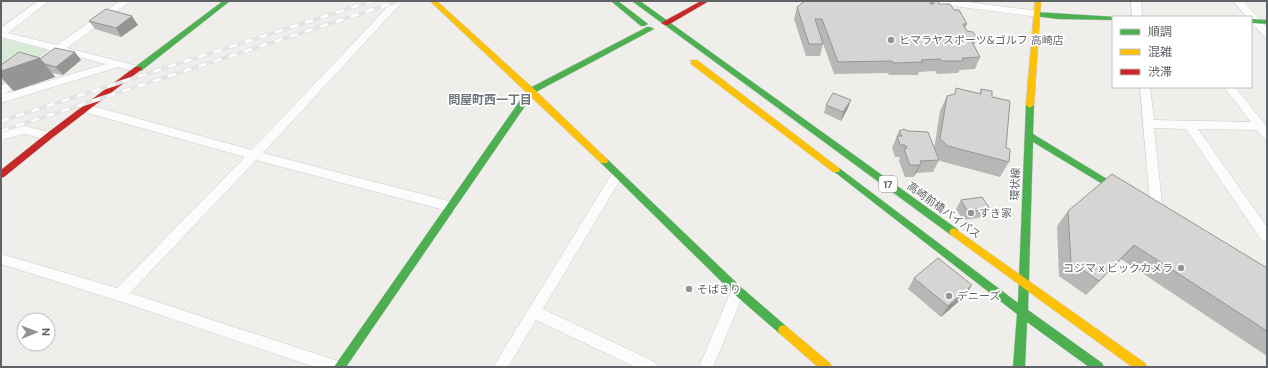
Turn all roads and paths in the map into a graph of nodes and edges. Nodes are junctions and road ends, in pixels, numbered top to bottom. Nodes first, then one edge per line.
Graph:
1 (44, 1) edge
2 (126, 1) edge
3 (227, 1) edge
4 (398, 1) edge
5 (433, 1) edge
6 (614, 1) edge
7 (635, 1) edge
8 (706, 1) edge
9 (946, 1) edge
10 (1038, 1) edge
11 (1136, 1) edge
12 (1238, 1) edge
13 (909, 3) edge
14 (1038, 14) junction
15 (1137, 16) edge
16 (1249, 16) edge
17 (1112, 18) edge
18 (1253, 21) edge
19 (1267, 22) edge
20 (665, 23) junction
21 (1, 33) edge
22 (1267, 34) edge
23 (60, 49) junction
24 (688, 58) dead end
25 (42, 61) edge
26 (117, 64) junction
27 (138, 69) junction
28 (30, 70) edge
29 (1145, 88) edge
30 (1230, 88) edge
31 (1, 91) edge
32 (531, 92) junction
33 (1, 98) edge
34 (85, 108) junction
35 (1149, 124) junction
36 (1189, 125) junction
37 (1260, 126) junction
38 (1028, 135) junction
39 (1267, 135) edge
40 (1, 136) edge
41 (49, 136) junction
42 (254, 156) junction
43 (617, 174) junction
44 (1, 175) edge
45 (1128, 196) edge
46 (452, 207) junction
47 (1154, 212) edge
48 (1267, 237) edge
49 (1, 259) edge
50 (1024, 281) junction
51 (738, 291) junction
52 (120, 295) junction
53 (534, 312) junction
54 (1022, 312) junction
55 (335, 367) edge
56 (340, 367) edge
57 (500, 367) edge
58 (650, 367) edge
59 (706, 367) edge
60 (826, 367) edge
61 (1019, 367) edge
62 (1098, 367) edge
63 (1141, 367) edge

1 - 21 street
2 - 23 street
3 - 27 main road
4 - 42 street
5 - 32 main road
6 - 32 main road
7 - 20 main road, 高崎前橋バイパス / 17
8 - 20 main road
9 - 13 street
9 - 14 street
10 - 14 main road, 環状線
11 - 15 street
12 - 16 street
14 - 17 main road
14 - 38 main road, 環状線
18 - 19 main road
18 - 22 street
20 - 50 main road, 高崎前橋バイパス / 17
21 - 23 street
23 - 25 street
23 - 26 street
24 - 54 main road, 17
26 - 27 street
26 - 33 street
27 - 34 main road
28 - 31 street
29 - 35 street
30 - 37 street
32 - 43 main road
32 - 46 main road
34 - 41 main road
34 - 42 street
35 - 36 street
35 - 47 street
36 - 37 street
36 - 48 street
37 - 39 street
38 - 45 main road
38 - 50 main road, 環状線
40 - 41 street
41 - 44 main road
42 - 46 street
42 - 52 street
43 - 51 main road
43 - 53 street
46 - 56 main road
49 - 52 street
50 - 54 main road, 環状線
50 - 63 main road, 高崎前橋バイパス / 17
51 - 59 street
51 - 60 main road
52 - 55 street
53 - 57 street
53 - 58 street
54 - 61 main road, 環状線
54 - 62 main road, 17

